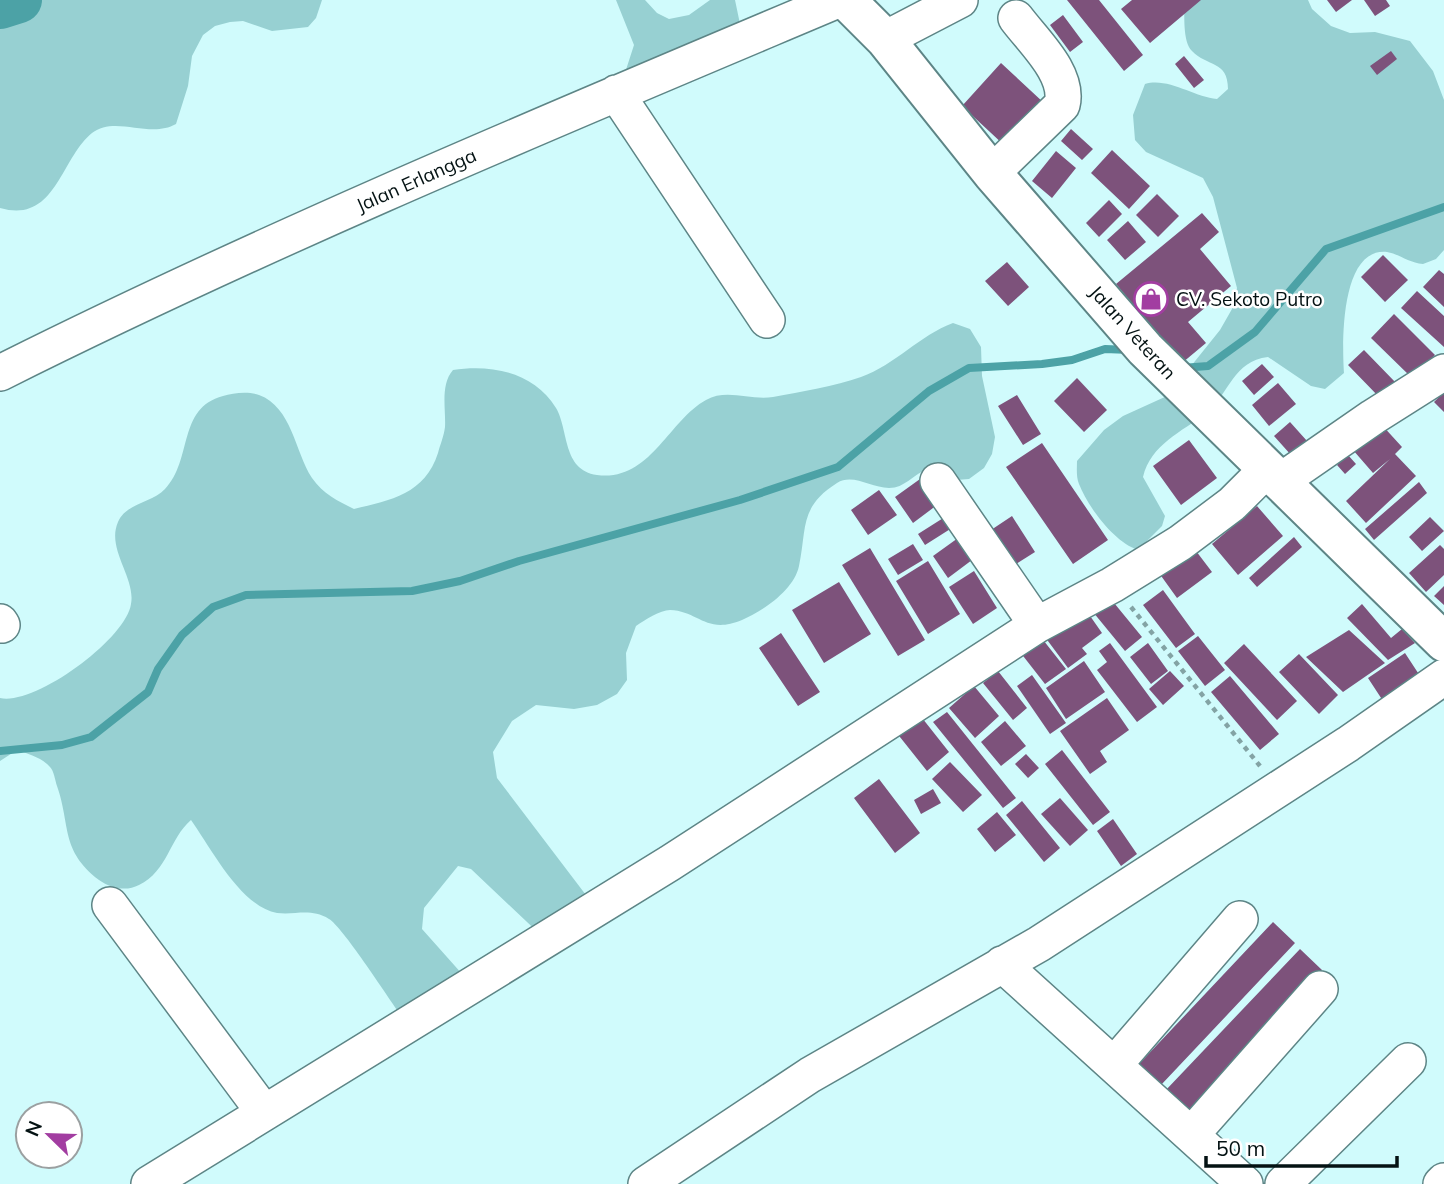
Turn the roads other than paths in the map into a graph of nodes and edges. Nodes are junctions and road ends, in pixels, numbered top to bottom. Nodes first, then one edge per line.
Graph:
1 (838, 0) edge
2 (846, 0) edge
3 (960, 0) edge
4 (1016, 18) dead end
5 (885, 39) junction
6 (616, 93) junction
7 (992, 173) junction
8 (767, 320) dead end
9 (1444, 372) edge
10 (0, 373) edge
11 (1273, 476) junction
12 (938, 481) dead end
13 (1037, 625) junction
14 (1444, 642) edge
15 (1444, 677) edge
16 (110, 905) dead end
17 (1240, 919) dead end
18 (1002, 964) junction
19 (1320, 989) dead end
20 (1408, 1061) dead end
21 (1114, 1065) junction
22 (263, 1111) junction
23 (1191, 1135) junction
24 (155, 1182) edge
25 (646, 1184) edge
26 (1245, 1184) edge
27 (1283, 1184) edge

1 - 6 street, Jalan Erlangga
2 - 5 main road, Jalan Veteran
3 - 5 street
4 - 7 street
5 - 7 main road, Jalan Veteran
6 - 8 street
6 - 10 street, Jalan Erlangga
7 - 11 main road, Jalan Veteran
9 - 11 street
11 - 13 street
11 - 14 main road, Jalan Veteran
12 - 13 street
13 - 22 street
15 - 18 street
16 - 22 street
17 - 21 street
18 - 21 street
18 - 25 street
19 - 23 street
20 - 27 street
21 - 23 street
22 - 24 street
23 - 26 street

